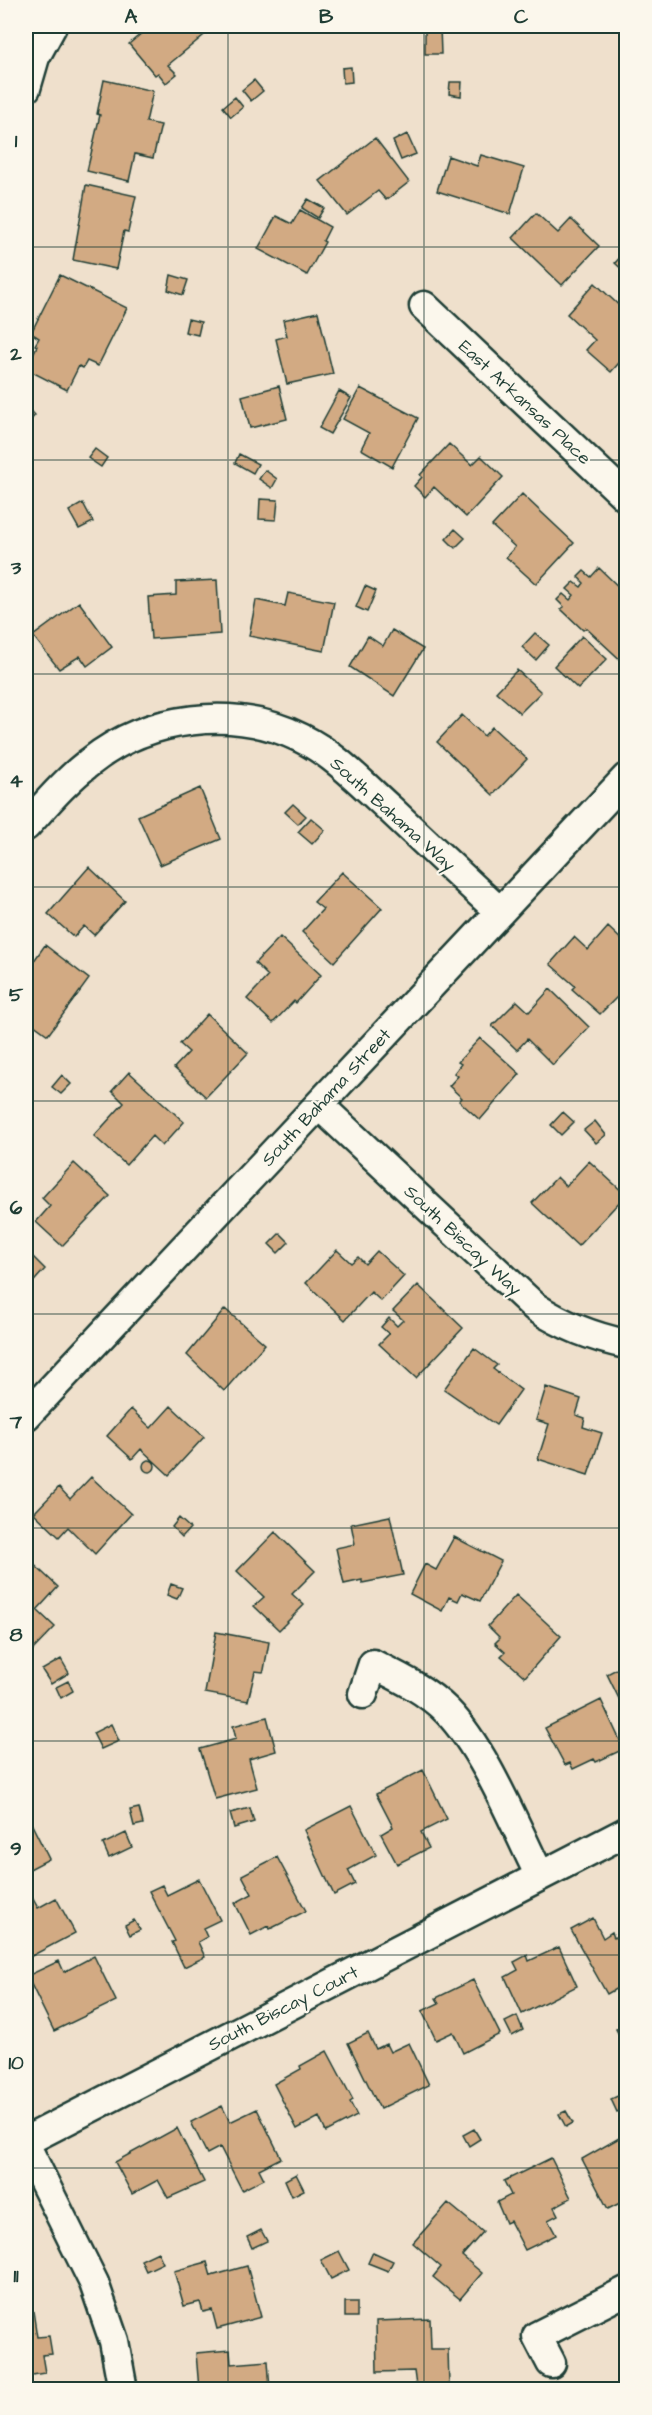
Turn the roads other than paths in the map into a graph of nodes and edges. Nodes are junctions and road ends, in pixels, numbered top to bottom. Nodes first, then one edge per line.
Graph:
1 (52, 26) edge
2 (26, 88) edge
3 (424, 306) dead end
4 (627, 497) edge
5 (627, 778) edge
6 (26, 826) edge
7 (500, 912) junction
8 (319, 1105) junction
9 (627, 1344) edge
10 (26, 1416) edge
11 (363, 1694) dead end
12 (627, 1832) edge
13 (540, 1876) junction
14 (26, 2141) edge
15 (26, 2146) edge
16 (627, 2291) edge
17 (551, 2363) dead end
18 (123, 2390) edge

1 - 2 street
3 - 4 street, East Arkansas Place
5 - 7 street, South Bahama Street
6 - 7 street, South Bahama Way
7 - 8 street, South Bahama Street
8 - 9 street, South Biscay Way
8 - 10 street, South Bahama Street
11 - 13 street
12 - 13 street, South Biscay Court
13 - 14 street, South Biscay Court
15 - 18 street
16 - 17 street

